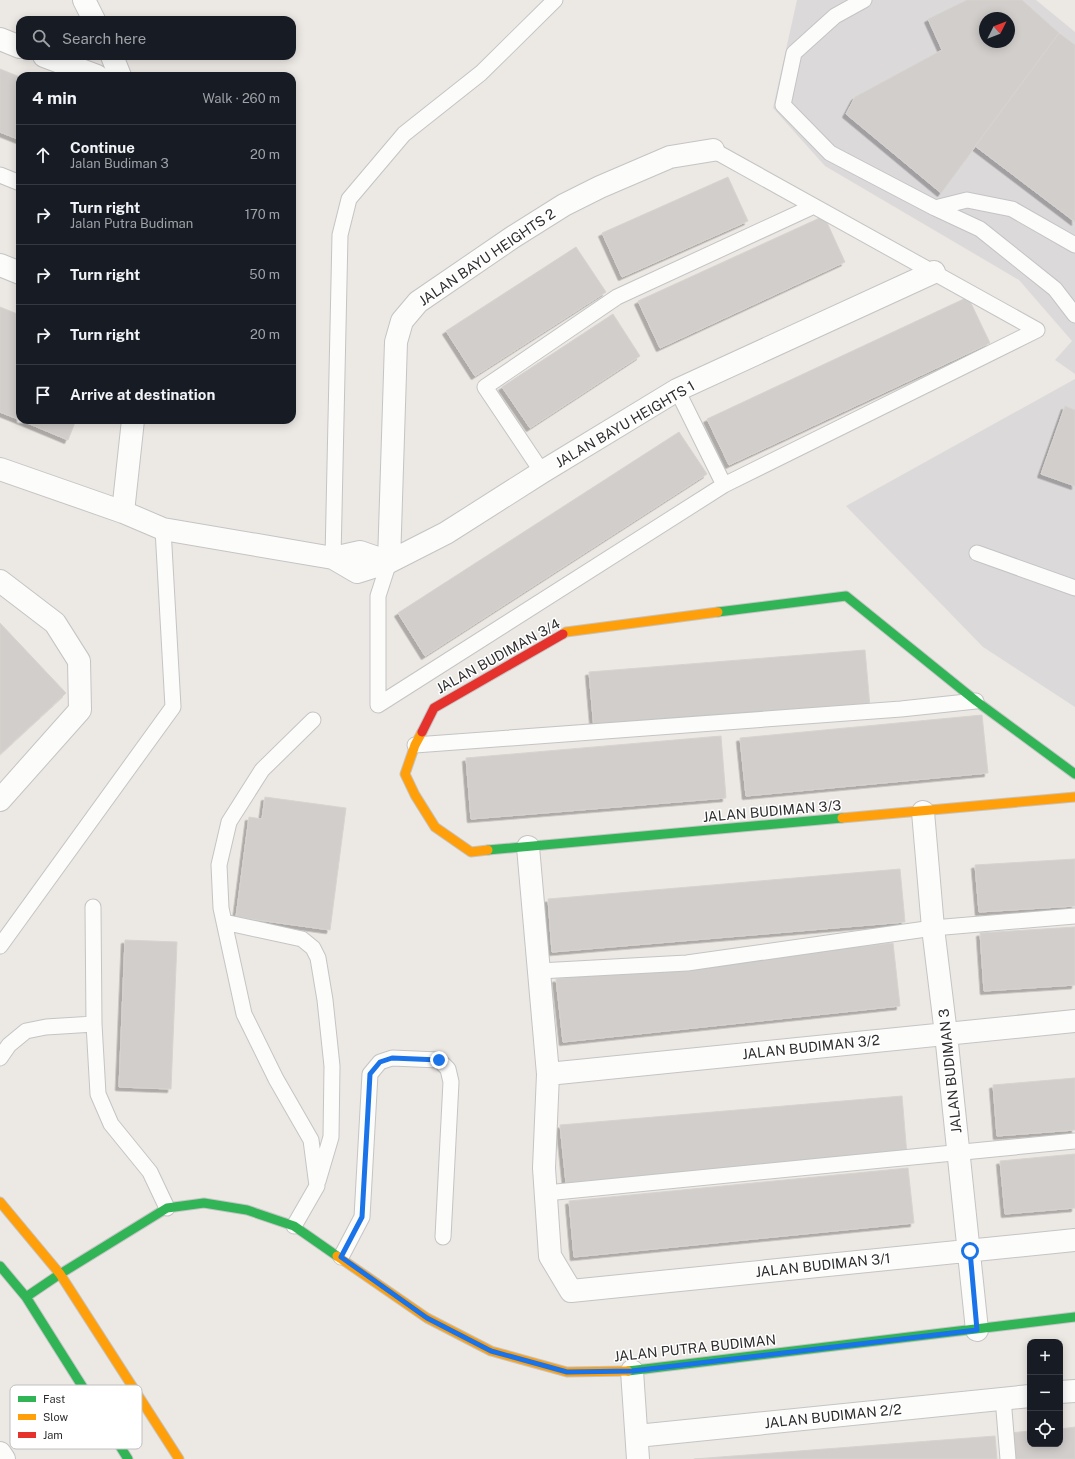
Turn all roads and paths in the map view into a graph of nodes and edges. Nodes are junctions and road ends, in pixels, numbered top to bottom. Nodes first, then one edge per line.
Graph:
1 (84, 0) edge
2 (555, 0) edge
3 (864, 0) edge
4 (92, 16) edge
5 (0, 39) edge
6 (16, 45) edge
7 (55, 60) edge
8 (114, 60) edge
9 (86, 72) edge
10 (118, 72) edge
11 (713, 150) joint
12 (0, 175) edge
13 (16, 181) edge
14 (814, 206) junction
15 (935, 208) junction
16 (1075, 245) edge
17 (0, 265) edge
18 (16, 271) edge
19 (934, 272) junction
20 (1075, 315) edge
21 (676, 390) junction
22 (133, 424) edge
23 (0, 469) edge
24 (542, 472) junction
25 (724, 485) junction
26 (122, 512) junction
27 (163, 530) junction
28 (977, 553) dead end
29 (333, 558) junction
30 (389, 562) junction
31 (0, 581) edge
32 (1075, 588) edge
33 (976, 701) junction
34 (313, 720) dead end
35 (415, 746) junction
36 (1075, 774) edge
37 (1075, 797) edge
38 (0, 800) edge
39 (923, 812) junction
40 (528, 847) junction
41 (471, 852) joint
42 (93, 906) dead end
43 (1075, 916) edge
44 (224, 922) junction
45 (933, 928) junction
46 (0, 946) edge
47 (539, 971) junction
48 (1075, 1021) edge
49 (94, 1024) junction
50 (946, 1034) junction
51 (0, 1058) edge
52 (548, 1074) junction
53 (1075, 1141) edge
54 (959, 1152) junction
55 (317, 1186) junction
56 (546, 1193) junction
57 (0, 1202) edge
58 (167, 1208) junction
59 (294, 1226) junction
60 (443, 1237) dead end
61 (1075, 1240) edge
62 (970, 1251) junction
63 (341, 1257) junction
64 (0, 1266) edge
65 (60, 1274) junction
66 (26, 1297) junction
67 (1075, 1318) edge
68 (977, 1330) junction
69 (632, 1371) junction
70 (81, 1385) edge
71 (131, 1385) edge
72 (1075, 1391) edge
73 (1063, 1392) edge
74 (1027, 1396) edge
75 (1003, 1398) junction
76 (142, 1401) edge
77 (637, 1436) junction
78 (122, 1449) edge
79 (0, 1453) edge
80 (4, 1459) edge
81 (128, 1459) edge
82 (179, 1459) edge
83 (638, 1459) edge
84 (1008, 1459) edge

1 - 4 street
2 - 29 lane
3 - 15 lane
5 - 6 street
7 - 9 street
8 - 10 street
11 - 14 lane
11 - 30 street, JALAN BAYU HEIGHTS 2
12 - 13 lane
14 - 19 lane
14 - 24 lane
15 - 16 lane
15 - 20 lane
17 - 18 street
19 - 21 street, JALAN BAYU HEIGHTS 1
19 - 25 lane
21 - 24 street, JALAN BAYU HEIGHTS 1
21 - 25 lane
22 - 26 street
23 - 26 street, JALAN BAYU HEIGHTS 1
24 - 30 street, JALAN BAYU HEIGHTS 1
25 - 30 lane
26 - 27 street, JALAN BAYU HEIGHTS 1
27 - 29 street, JALAN BAYU HEIGHTS 1
27 - 46 lane
28 - 32 lane
29 - 30 street, JALAN BAYU HEIGHTS 1
31 - 38 street
33 - 35 lane
33 - 35 street, JALAN BUDIMAN 3/4
33 - 36 street
34 - 44 lane
35 - 41 street, JALAN BUDIMAN 3/4
37 - 39 street, JALAN BUDIMAN 3/3
39 - 40 street, JALAN BUDIMAN 3/3
39 - 45 street, JALAN BUDIMAN 3
40 - 41 street, JALAN BUDIMAN 3/3
40 - 47 street
42 - 49 lane
43 - 45 lane
44 - 55 lane
44 - 55 lane
45 - 47 lane
45 - 50 street, JALAN BUDIMAN 3
47 - 52 street
48 - 50 street, JALAN BUDIMAN 3/2
49 - 51 lane
49 - 58 lane
50 - 52 street, JALAN BUDIMAN 3/2
50 - 54 street, JALAN BUDIMAN 3
52 - 56 street
53 - 54 lane
54 - 56 lane
54 - 62 street, JALAN BUDIMAN 3
55 - 59 lane
56 - 62 street, JALAN BUDIMAN 3/1
57 - 65 street
58 - 59 street, JALAN PUTRA BUDIMAN
58 - 65 street, JALAN PUTRA BUDIMAN
59 - 63 street, JALAN PUTRA BUDIMAN
60 - 63 lane
61 - 62 street, JALAN BUDIMAN 3/1
62 - 68 street, JALAN BUDIMAN 3
63 - 69 street, JALAN PUTRA BUDIMAN
64 - 66 street
65 - 66 street, JALAN PUTRA BUDIMAN
65 - 71 street
66 - 70 street
67 - 68 street, JALAN PUTRA BUDIMAN
68 - 69 street, JALAN PUTRA BUDIMAN
69 - 77 street
72 - 73 street
74 - 75 street, JALAN BUDIMAN 2/2
75 - 77 street, JALAN BUDIMAN 2/2
75 - 84 lane
76 - 82 street
77 - 83 street
78 - 81 street
79 - 80 street

